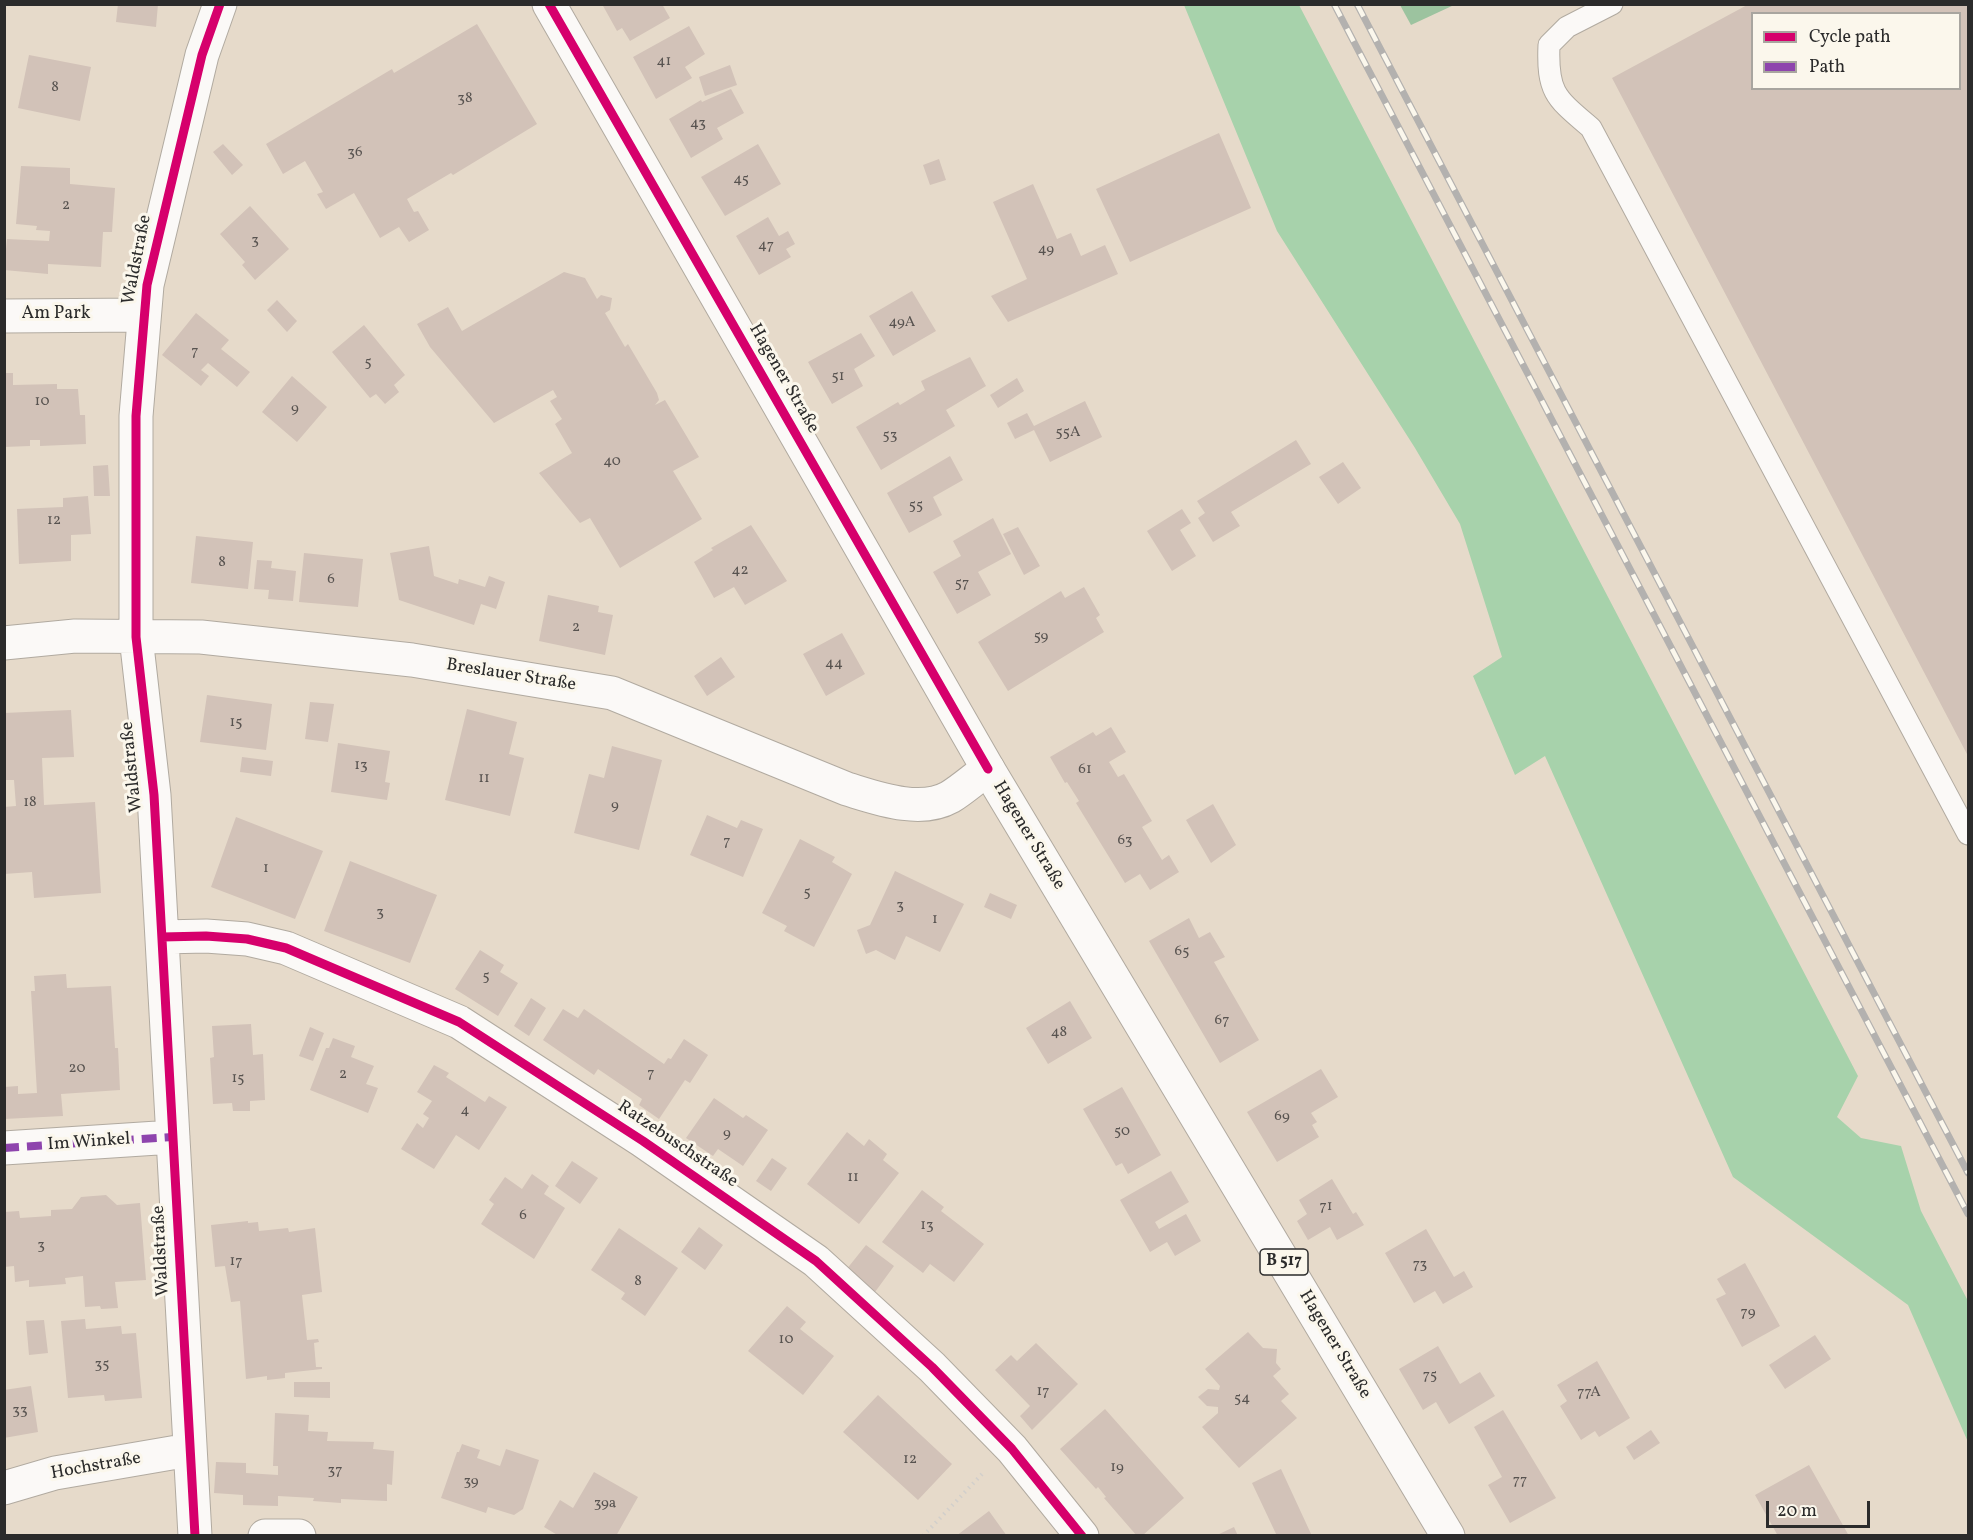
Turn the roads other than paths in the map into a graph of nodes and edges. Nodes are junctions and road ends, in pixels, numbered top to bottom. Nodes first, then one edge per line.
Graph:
1 (220, 4) edge
2 (549, 4) edge
3 (1612, 4) edge
4 (144, 315) junction
5 (4, 316) edge
6 (136, 637) junction
7 (4, 644) edge
8 (988, 770) junction
9 (1968, 834) edge
10 (162, 937) junction
11 (173, 1137) junction
12 (4, 1148) edge
13 (189, 1450) junction
14 (4, 1488) edge
15 (195, 1536) edge
16 (265, 1536) edge
17 (299, 1536) edge
18 (1082, 1536) edge
19 (1448, 1536) edge

1 - 4 street, Waldstraße
2 - 8 street, Hagener Straße / B 517
3 - 9 lane
4 - 5 street, Am Park
4 - 6 street, Waldstraße
6 - 7 street, Breslauer Straße
6 - 8 street, Breslauer Straße
6 - 10 street, Waldstraße
8 - 19 street, Hagener Straße / B 517
10 - 11 street, Waldstraße
10 - 18 street, Ratzebuschstraße
11 - 12 street, Im Winkel
11 - 13 street, Waldstraße
13 - 14 street, Hochstraße
13 - 15 street, Waldstraße
16 - 17 street

